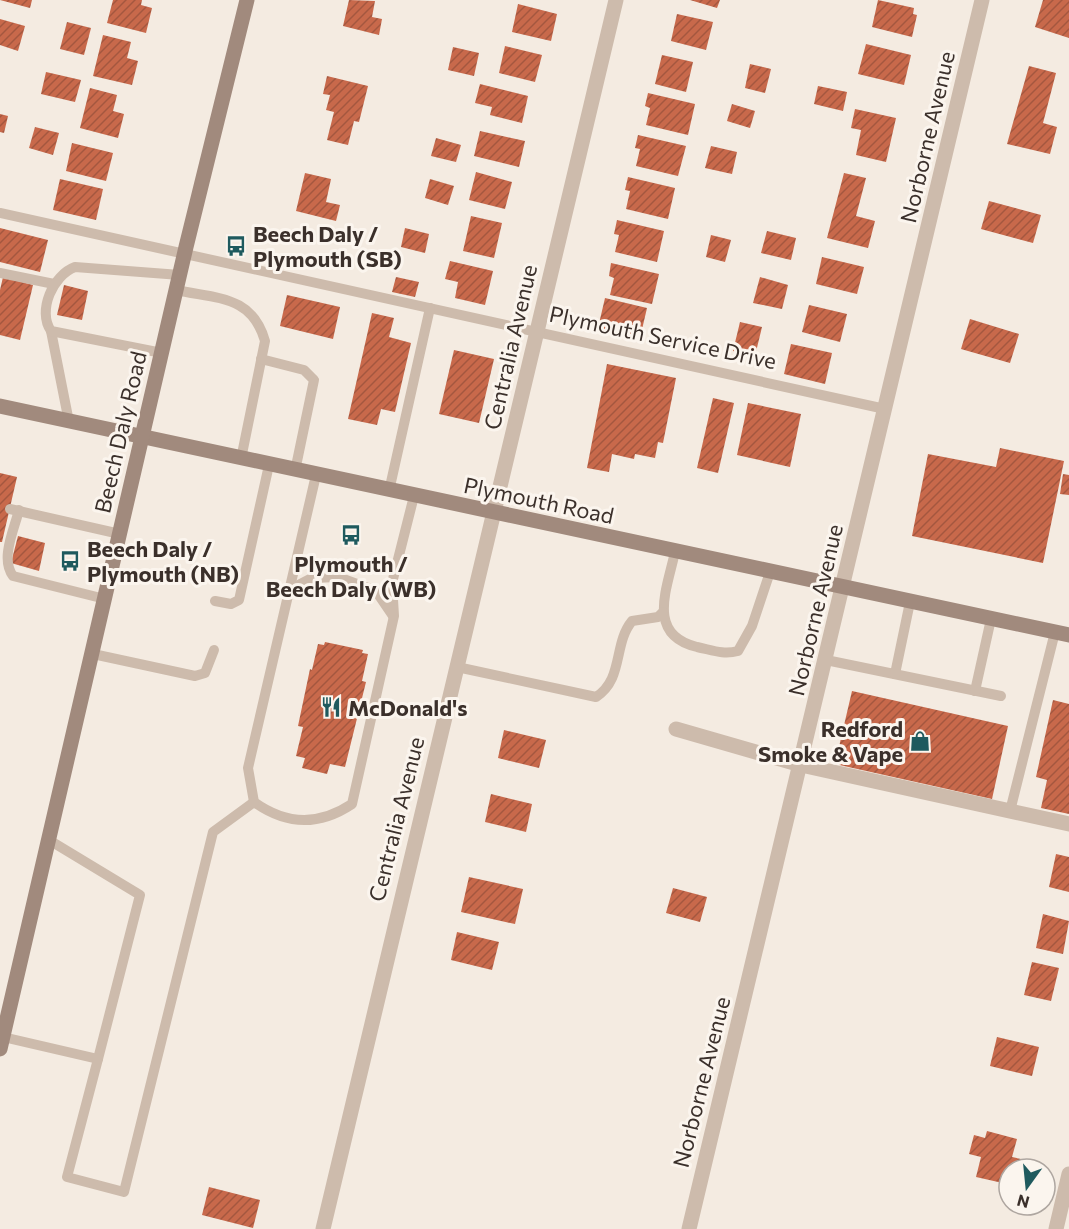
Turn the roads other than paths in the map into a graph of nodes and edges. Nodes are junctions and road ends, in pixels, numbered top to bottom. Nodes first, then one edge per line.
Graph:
1 (247, 0) edge
2 (616, 0) edge
3 (982, 0) edge
4 (0, 213) edge
5 (185, 254) junction
6 (0, 273) edge
7 (178, 283) junction
8 (54, 284) junction
9 (430, 308) junction
10 (51, 331) junction
11 (537, 332) junction
12 (162, 353) junction
13 (261, 359) junction
14 (0, 406) edge
15 (885, 409) junction
16 (69, 422) junction
17 (142, 437) junction
18 (241, 459) junction
19 (269, 465) junction
20 (295, 471) junction
21 (316, 475) junction
22 (389, 491) junction
23 (414, 496) junction
24 (494, 514) junction
25 (120, 534) junction
26 (675, 552) junction
27 (770, 572) junction
28 (843, 587) junction
29 (289, 590) junction
30 (105, 599) junction
31 (214, 601) dead end
32 (910, 602) junction
33 (663, 612) junction
34 (394, 616) junction
35 (992, 619) junction
36 (1062, 634) edge
37 (214, 650) dead end
38 (93, 654) junction
39 (826, 660) junction
40 (457, 667) junction
41 (895, 674) junction
42 (975, 691) junction
43 (1001, 696) dead end
44 (676, 729) dead end
45 (801, 765) junction
46 (254, 802) junction
47 (1010, 811) junction
48 (1069, 824) edge
49 (49, 840) junction
50 (1, 1043) edge
51 (98, 1059) junction
52 (1069, 1174) edge
53 (323, 1229) edge
54 (689, 1229) edge
55 (1056, 1229) edge

1 - 5 main road, Beech Daly Road
2 - 11 street, Centralia Avenue
3 - 15 street, Norborne Avenue
4 - 5 lane, Plymouth Service Drive
5 - 7 main road, Beech Daly Road
5 - 9 lane, Plymouth Service Drive
6 - 8 lane
7 - 8 lane
7 - 12 main road, Beech Daly Road
7 - 13 lane
8 - 10 lane
9 - 11 lane, Plymouth Service Drive
9 - 22 lane
10 - 12 lane
10 - 16 lane
11 - 15 lane, Plymouth Service Drive
11 - 24 street, Centralia Avenue
12 - 17 main road, Beech Daly Road
13 - 18 lane
13 - 20 lane
14 - 16 main road, Plymouth Road
15 - 28 street, Norborne Avenue
16 - 17 main road, Plymouth Road
17 - 18 main road, Plymouth Road
17 - 25 main road, Beech Daly Road
18 - 19 main road, Plymouth Road
19 - 20 main road, Plymouth Road
19 - 31 lane
20 - 21 main road, Plymouth Road
21 - 22 main road, Plymouth Road
21 - 29 lane
22 - 23 main road, Plymouth Road
23 - 24 main road, Plymouth Road
23 - 34 lane
24 - 26 main road, Plymouth Road
24 - 40 street, Centralia Avenue
25 - 30 main road, Beech Daly Road
25 - 30 lane
26 - 27 main road, Plymouth Road
26 - 33 lane
27 - 28 main road, Plymouth Road
27 - 33 lane
28 - 32 main road, Plymouth Road
28 - 39 street, Norborne Avenue
29 - 34 lane
29 - 46 lane
30 - 38 main road, Beech Daly Road
32 - 35 main road, Plymouth Road
32 - 41 lane
33 - 40 lane
34 - 46 lane
35 - 36 main road, Plymouth Road
35 - 42 lane
36 - 47 lane
37 - 38 lane
38 - 49 main road, Beech Daly Road
39 - 41 lane
39 - 45 street, Norborne Avenue
40 - 53 street, Centralia Avenue
41 - 42 lane
42 - 43 lane
44 - 45 street
45 - 47 street
45 - 54 street, Norborne Avenue
46 - 51 lane
47 - 48 street
49 - 50 main road, Beech Daly Road
49 - 51 lane
50 - 51 lane
52 - 55 street

